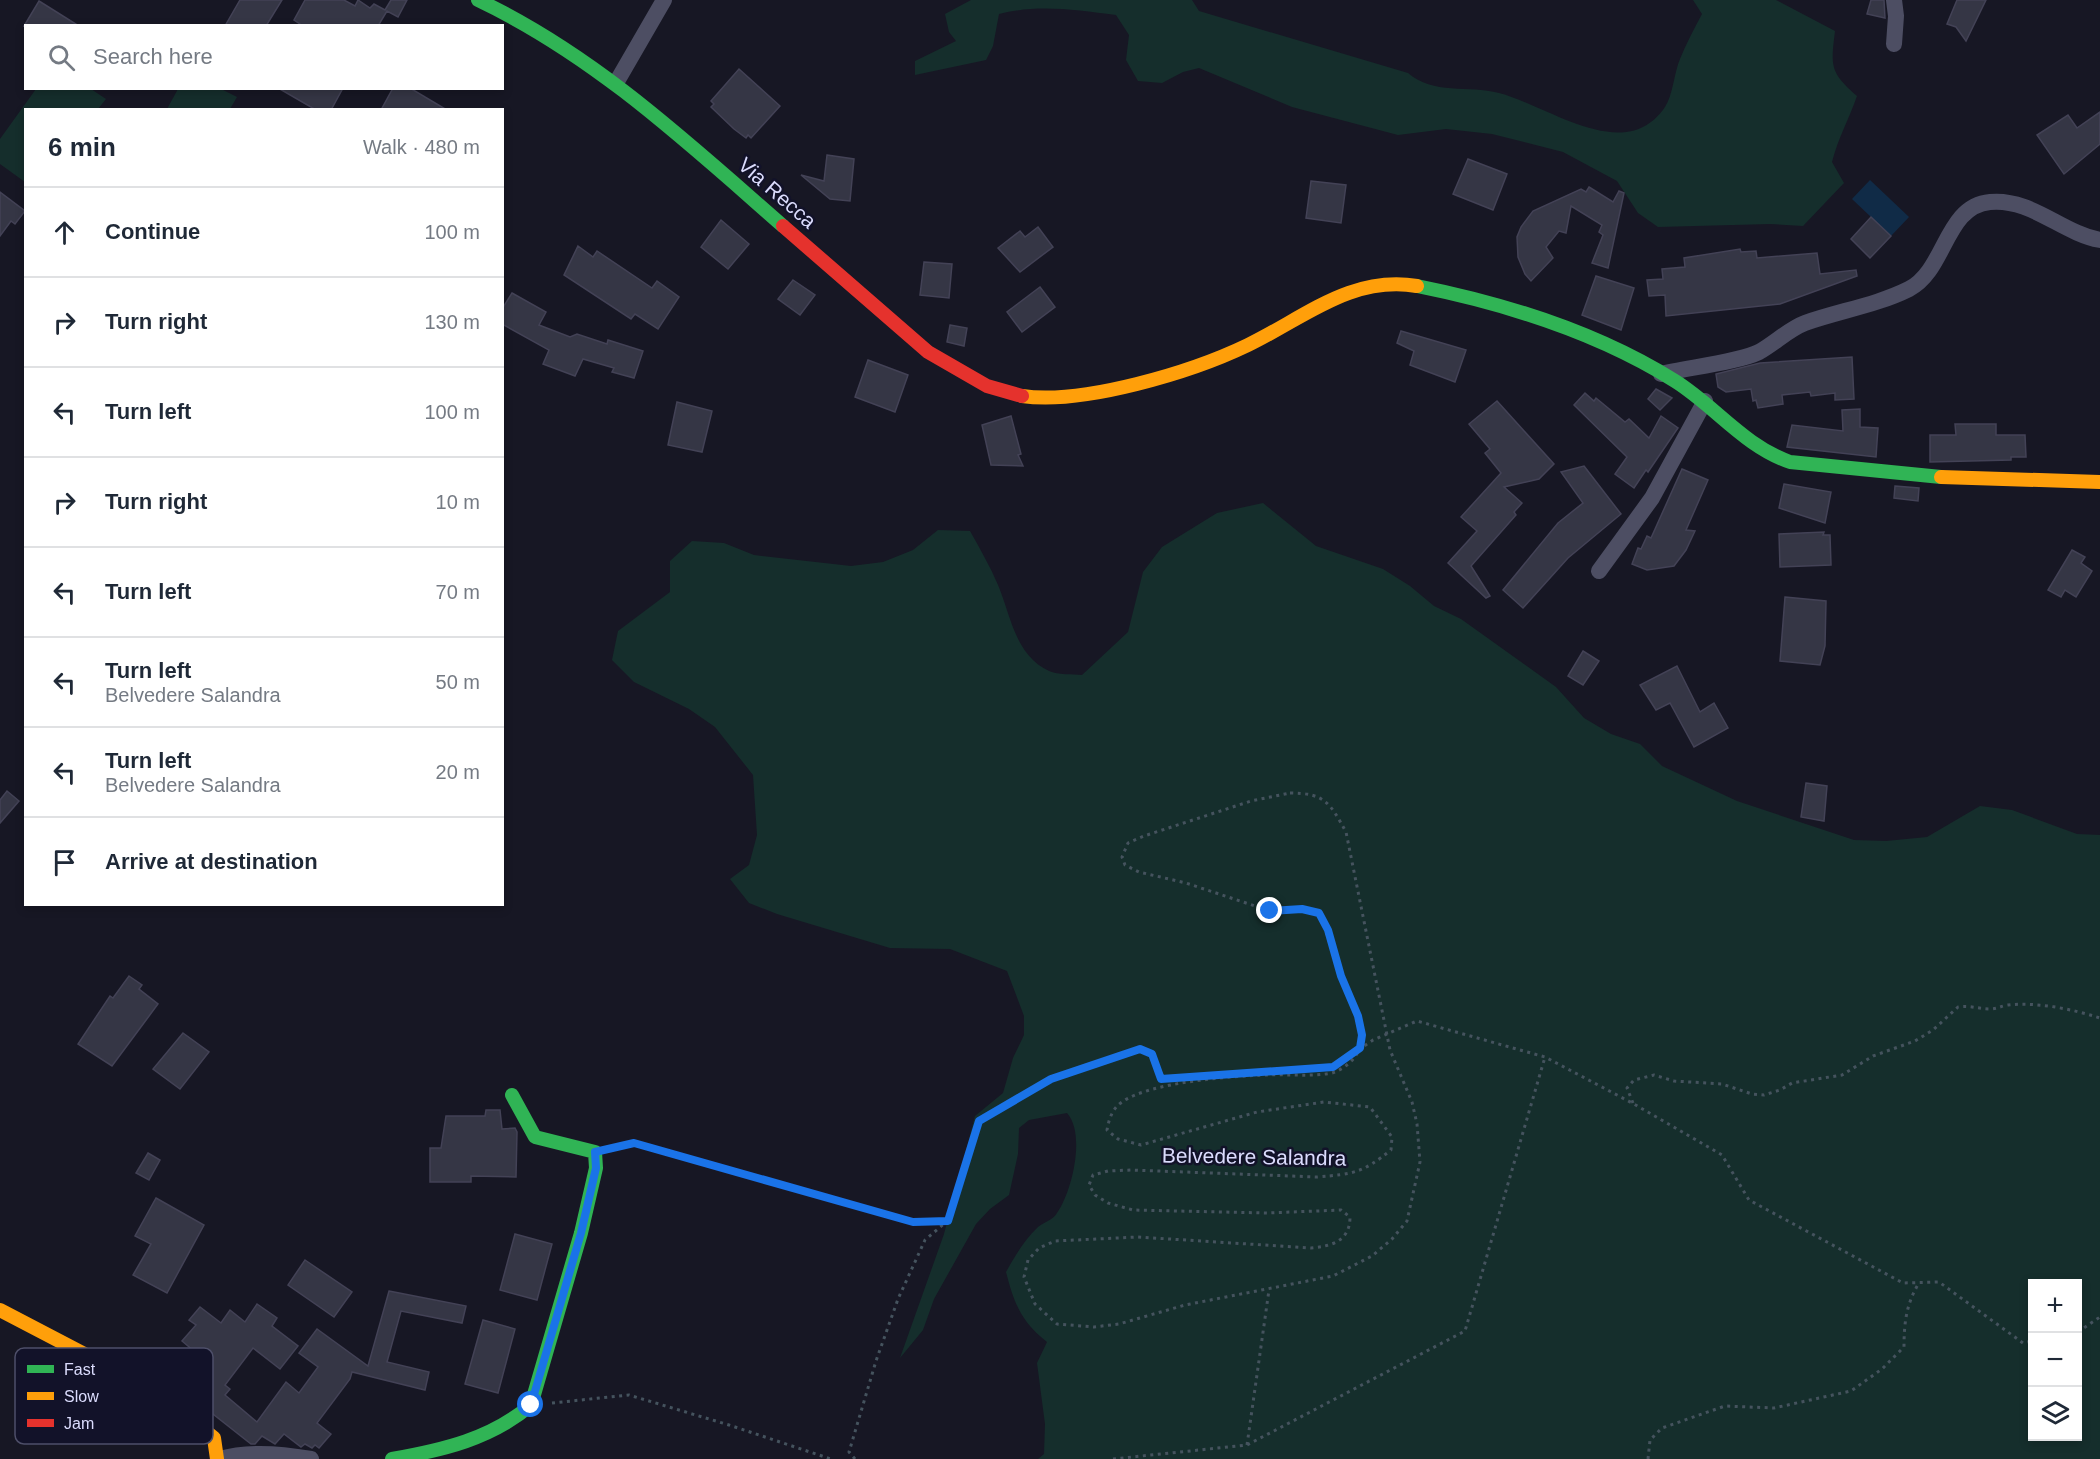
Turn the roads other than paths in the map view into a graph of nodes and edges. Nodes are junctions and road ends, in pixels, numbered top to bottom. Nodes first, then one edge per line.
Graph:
1 (478, 0) edge
2 (664, 0) edge
3 (1894, 0) edge
4 (1894, 44) dead end
5 (616, 83) junction
6 (2100, 240) edge
7 (1661, 374) junction
8 (1705, 401) junction
9 (2100, 482) edge
10 (1599, 571) dead end
11 (512, 1095) dead end
12 (0, 1310) edge
13 (73, 1348) edge
14 (213, 1437) edge
15 (226, 1458) edge
16 (311, 1459) edge
17 (392, 1459) edge

1 - 5 street, Via Recca
2 - 5 street
3 - 4 street
5 - 7 street, Via Recca
6 - 7 street
7 - 8 street, Via Recca
8 - 9 street, Via Recca
8 - 10 street
11 - 17 street
12 - 13 street
14 - 15 street
15 - 16 street

